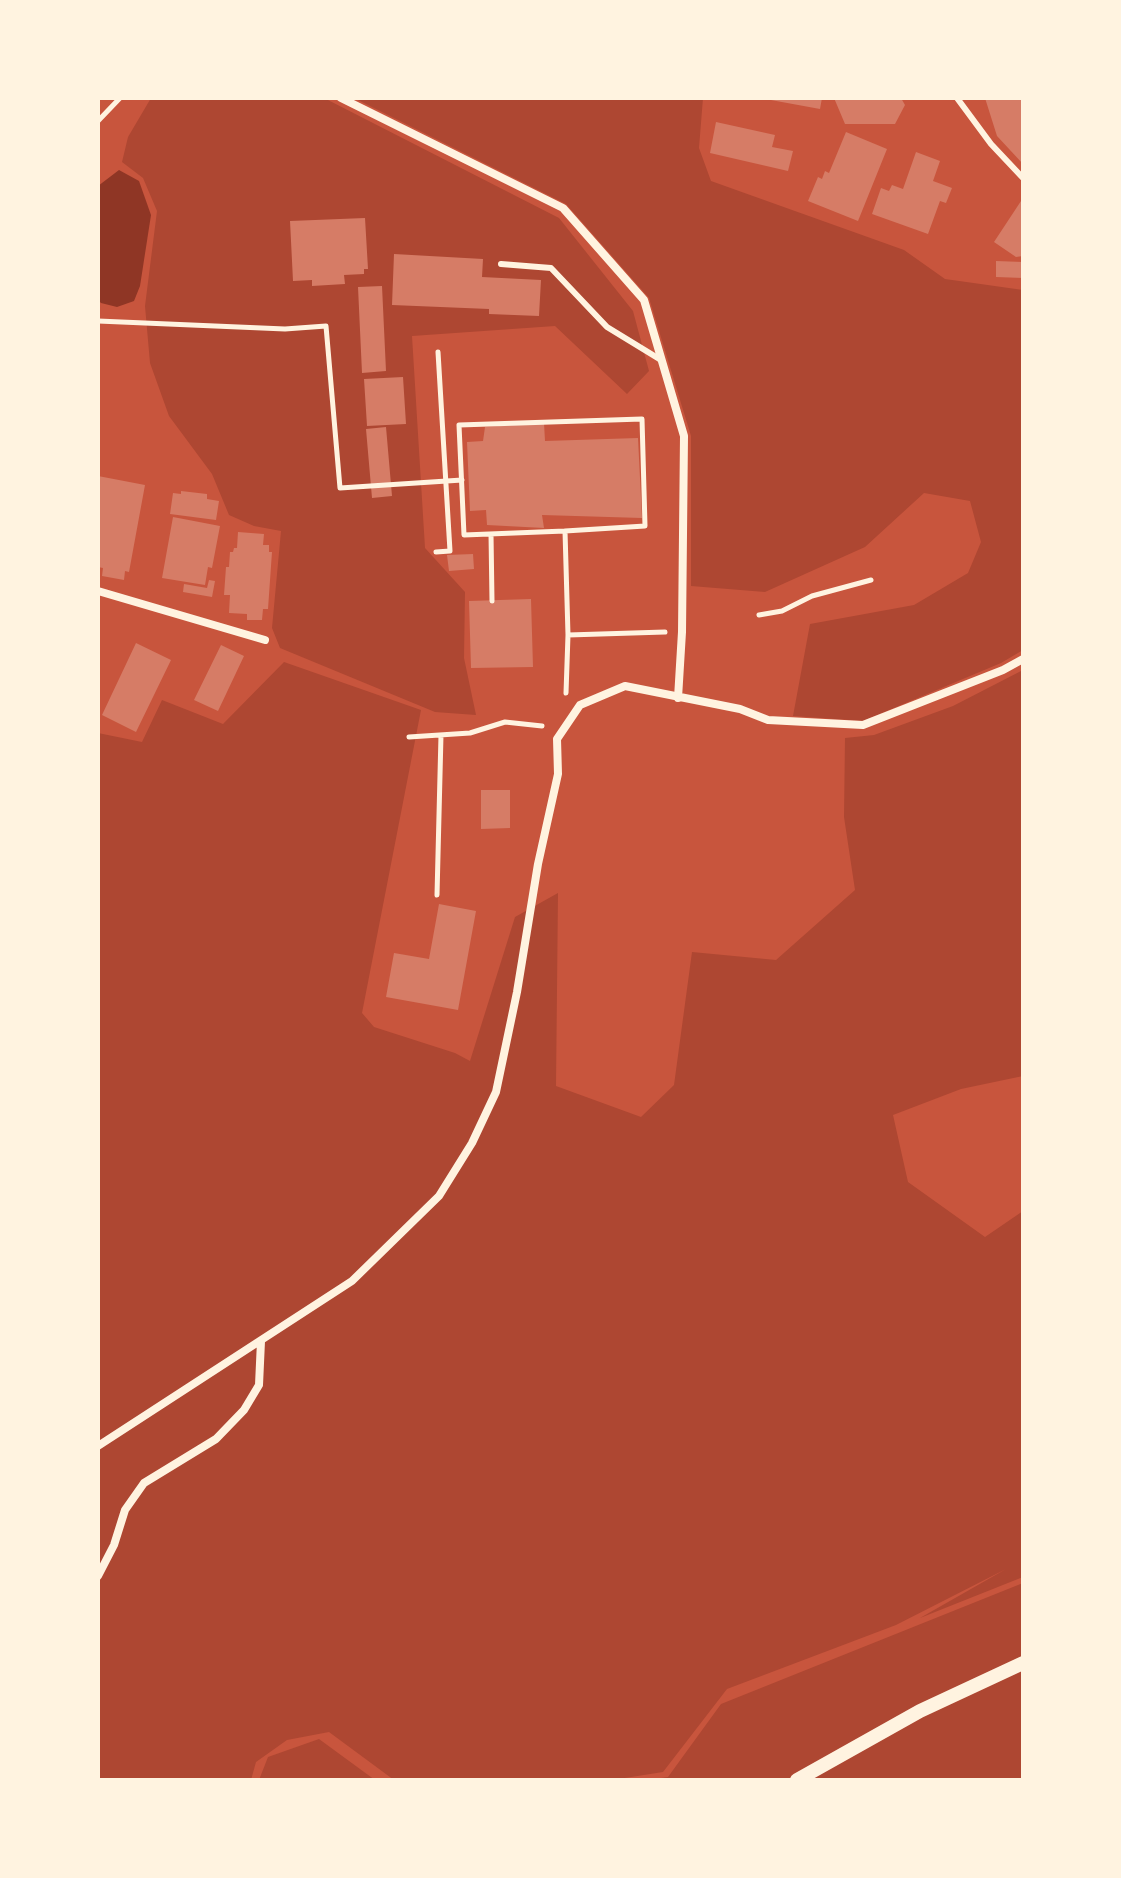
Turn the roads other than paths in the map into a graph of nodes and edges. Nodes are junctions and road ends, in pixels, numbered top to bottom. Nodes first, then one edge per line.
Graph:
1 (341, 98) edge
2 (957, 98) edge
3 (1023, 178) edge
4 (501, 264) dead end
5 (661, 360) junction
6 (98, 591) edge
7 (265, 640) dead end
8 (1023, 659) edge
9 (678, 698) junction
10 (261, 1341) junction
11 (98, 1446) edge
12 (98, 1576) edge
13 (1023, 1663) edge
14 (797, 1780) edge

1 - 5 street
2 - 3 lane
4 - 5 lane
5 - 9 street
6 - 7 street
8 - 9 street
9 - 10 street
10 - 11 street
10 - 12 street
13 - 14 street

